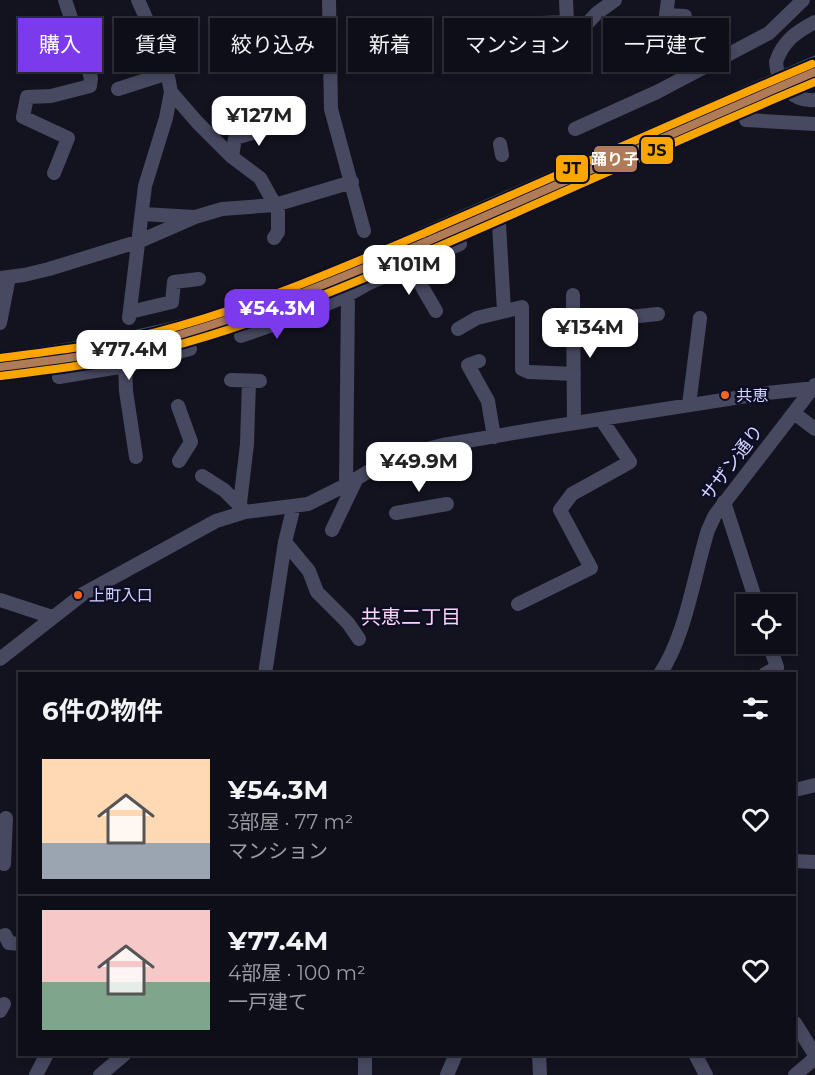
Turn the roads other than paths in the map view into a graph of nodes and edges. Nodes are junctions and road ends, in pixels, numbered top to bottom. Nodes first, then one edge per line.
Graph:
1 (65, 0) edge
2 (138, 0) edge
3 (329, 0) edge
4 (566, 0) edge
5 (615, 0) edge
6 (668, 0) edge
7 (803, 0) edge
8 (566, 18) edge
9 (591, 18) edge
10 (685, 18) edge
11 (815, 22) edge
12 (168, 73) junction
13 (118, 89) dead end
14 (171, 92) junction
15 (815, 100) edge
16 (746, 120) dead end
17 (815, 124) edge
18 (273, 127) dead end
19 (575, 129) dead end
20 (232, 157) junction
21 (54, 173) dead end
22 (352, 182) junction
23 (277, 205) junction
24 (143, 214) junction
25 (195, 217) junction
26 (499, 224) dead end
27 (364, 231) dead end
28 (274, 238) dead end
29 (140, 241) junction
30 (460, 244) dead end
31 (410, 266) junction
32 (4, 278) edge
33 (199, 279) dead end
34 (348, 295) junction
35 (573, 295) dead end
36 (504, 310) junction
37 (436, 311) dead end
38 (658, 314) dead end
39 (700, 318) dead end
40 (0, 323) edge
41 (573, 323) junction
42 (458, 328) dead end
43 (241, 336) dead end
44 (190, 349) dead end
45 (125, 363) junction
46 (468, 365) dead end
47 (574, 374) junction
48 (59, 377) dead end
49 (231, 380) dead end
50 (814, 387) edge
51 (689, 405) junction
52 (794, 413) junction
53 (177, 414) dead end
54 (601, 420) junction
55 (574, 423) junction
56 (815, 429) edge
57 (494, 436) junction
58 (136, 457) dead end
59 (179, 461) dead end
60 (202, 476) dead end
61 (352, 482) junction
62 (724, 502) junction
63 (447, 504) dead end
64 (294, 506) junction
65 (242, 508) junction
66 (396, 513) dead end
67 (332, 530) dead end
68 (285, 542) junction
69 (754, 594) edge
70 (0, 600) edge
71 (518, 604) dead end
72 (52, 617) junction
73 (359, 639) dead end
74 (772, 654) edge
75 (0, 659) edge
76 (265, 672) edge
77 (661, 672) edge
78 (768, 672) edge
79 (815, 785) edge
80 (796, 790) edge
81 (8, 818) edge
82 (796, 861) edge
83 (815, 862) edge
84 (6, 864) edge
85 (18, 931) edge
86 (2, 935) edge
87 (18, 944) edge
88 (796, 1025) edge
89 (46, 1056) edge
90 (118, 1056) edge
91 (365, 1056) edge
92 (455, 1056) edge
93 (539, 1056) edge
94 (696, 1056) edge
95 (815, 1057) edge
96 (103, 1074) edge
97 (36, 1075) edge
98 (365, 1075) edge
99 (447, 1075) edge
100 (540, 1075) edge
101 (706, 1075) edge
102 (795, 1075) edge

1 - 21 street
2 - 12 street
3 - 22 street
4 - 8 street
5 - 9 street
6 - 10 street
7 - 19 street
11 - 15 street
12 - 13 street
12 - 14 street
14 - 20 street
14 - 24 street
16 - 17 street
18 - 20 street
20 - 23 street
22 - 23 street
22 - 27 street
23 - 25 street
23 - 28 street
24 - 25 street
24 - 29 street
25 - 29 street
26 - 36 street
29 - 32 street
29 - 33 street
30 - 31 street
31 - 34 street
31 - 37 street
32 - 40 street
34 - 43 street
34 - 61 street
35 - 41 street
36 - 42 street
36 - 47 street
38 - 41 street
39 - 51 street
41 - 47 street
44 - 45 street
45 - 48 street
45 - 58 street
46 - 57 street
47 - 55 street
49 - 65 street
50 - 51 street
50 - 52 street, サザン通り
51 - 54 street
52 - 56 street
52 - 62 street, サザン通り
53 - 59 street
54 - 55 street
54 - 71 street
55 - 57 street
57 - 61 street
60 - 65 street
61 - 64 street
61 - 67 street
62 - 69 street
62 - 77 street, サザン通り
63 - 66 street
64 - 65 street
64 - 68 street
65 - 72 street
68 - 73 street
68 - 76 street
70 - 72 street
72 - 75 street
74 - 78 street
79 - 80 street
81 - 84 street
82 - 83 street
85 - 86 street
86 - 87 street
88 - 95 street
89 - 97 street
90 - 96 street
91 - 98 street
92 - 99 street
93 - 100 street
94 - 101 street
95 - 102 street

